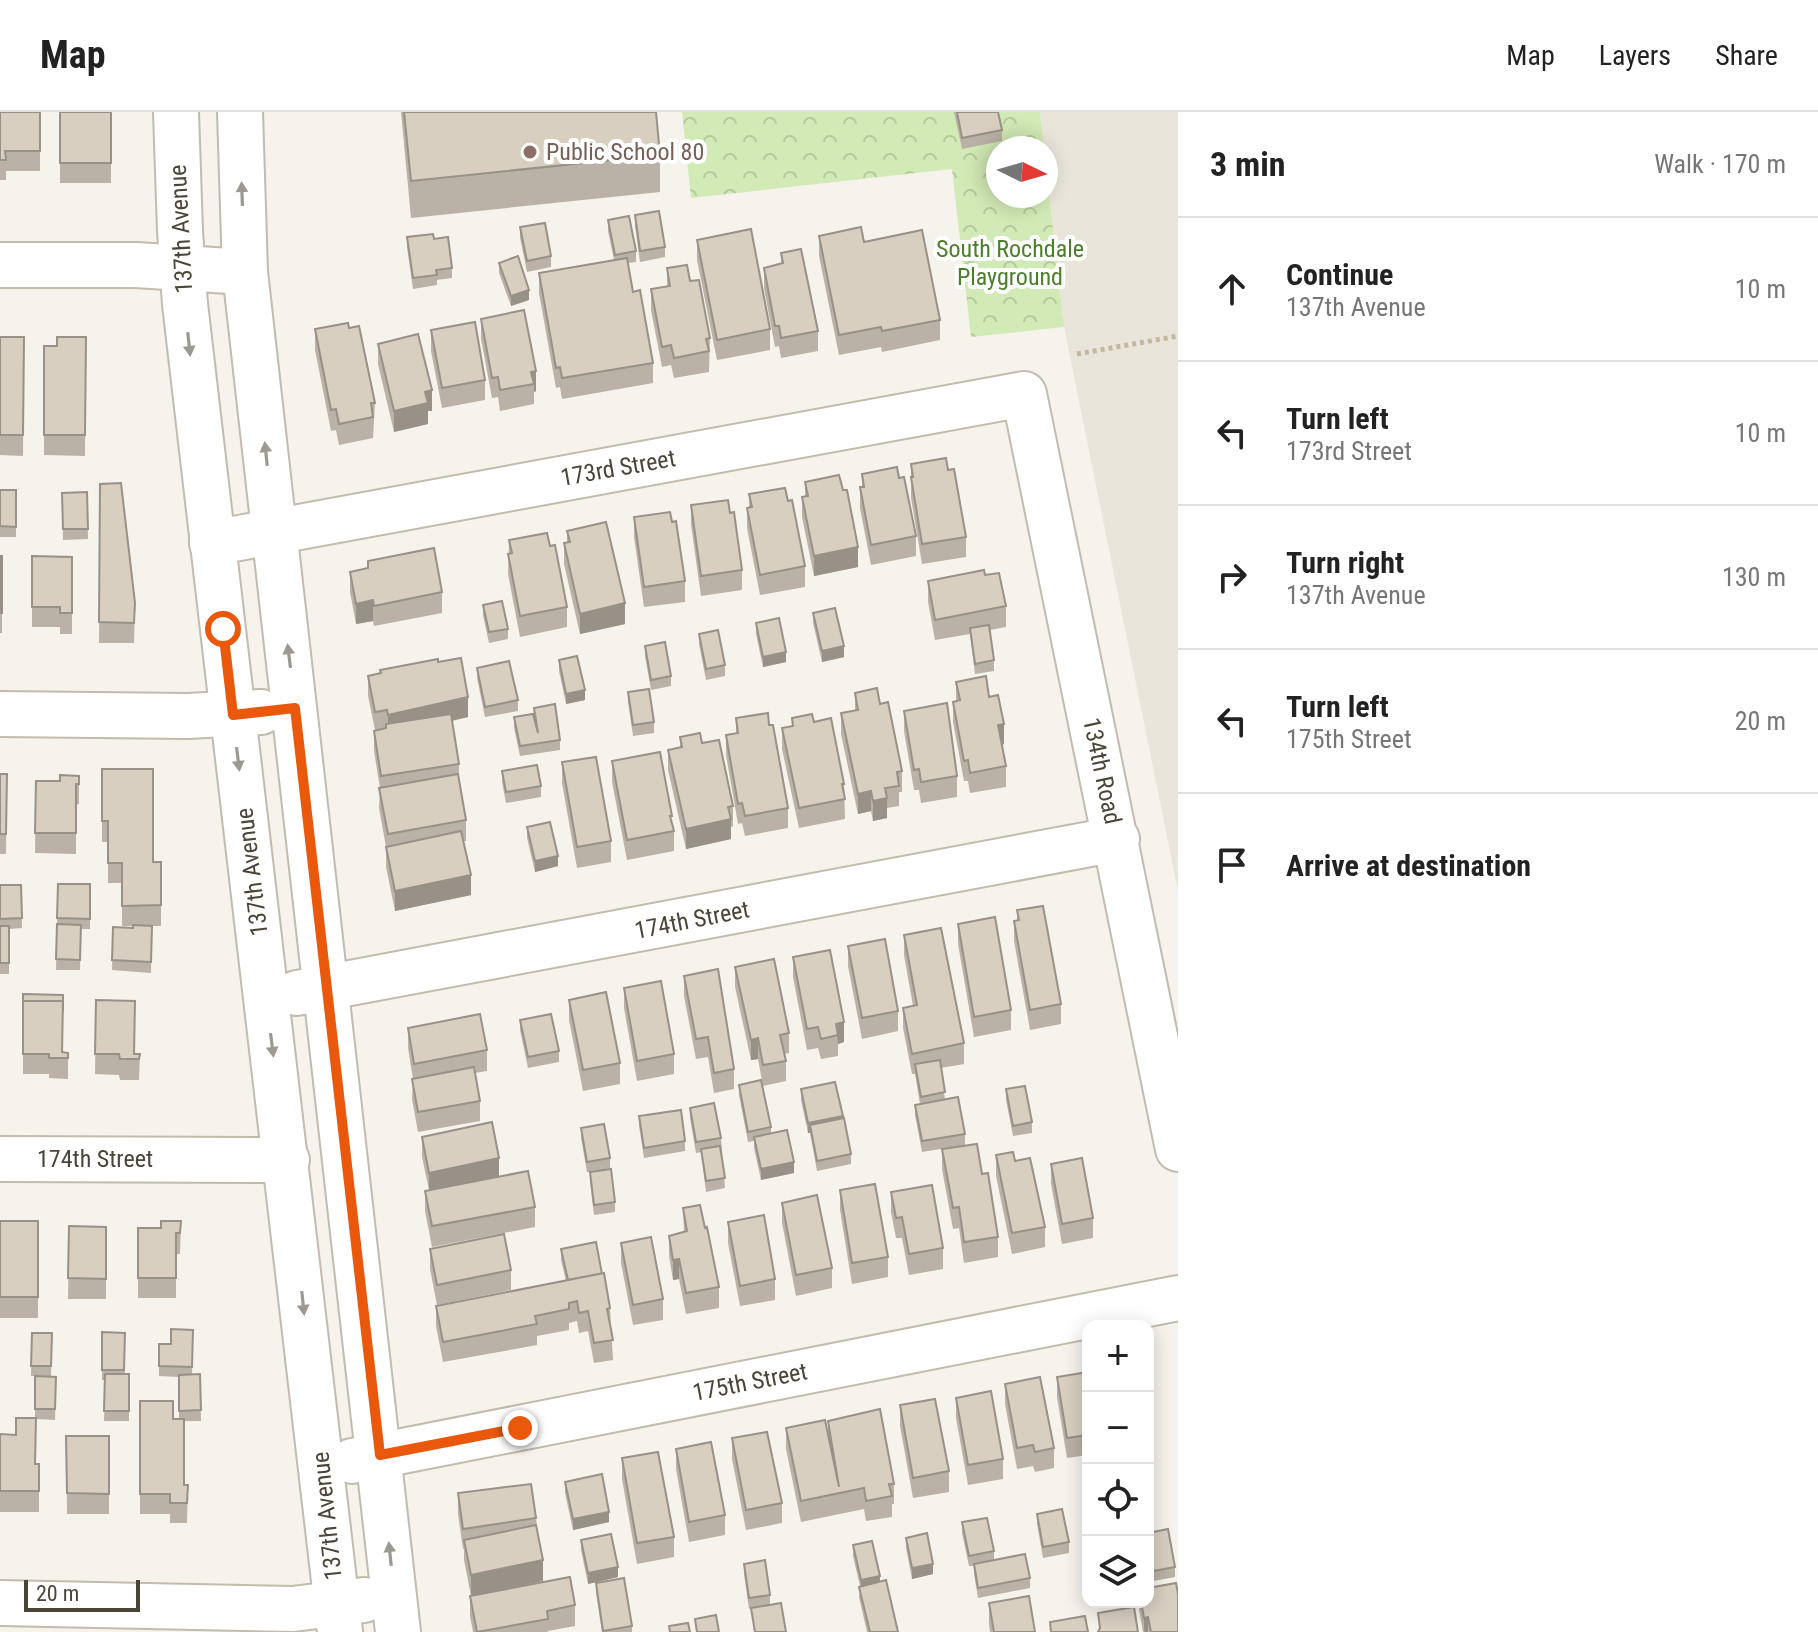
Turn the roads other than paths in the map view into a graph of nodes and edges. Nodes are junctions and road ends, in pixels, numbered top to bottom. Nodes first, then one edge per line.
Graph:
1 (176, 112) edge
2 (240, 112) edge
3 (0, 265) edge
4 (182, 267) junction
5 (245, 272) junction
6 (1024, 394) joint
7 (275, 531) junction
8 (212, 543) junction
9 (295, 708) junction
10 (0, 714) edge
11 (233, 715) junction
12 (1117, 839) junction
13 (327, 989) junction
14 (266, 998) junction
15 (1178, 1149) edge
16 (0, 1159) edge
17 (287, 1160) junction
18 (1178, 1298) edge
19 (380, 1455) junction
20 (322, 1467) junction
21 (0, 1603) edge
22 (396, 1614) edge
23 (338, 1618) edge

1 - 4 street, 137th Avenue
5 -> 2 street
3 - 4 street
4 - 5 street
4 -> 8 street, 137th Avenue
7 -> 5 street
6 - 7 street, 173rd Street
6 - 12 street, 134th Road
7 - 8 street, 173rd Street
9 -> 7 street
8 - 11 street, 137th Avenue
9 - 11 street
9 - 13 street
10 - 11 street
11 -> 14 street, 137th Avenue
12 - 13 street, 174th Street
12 - 15 street, 134th Road
13 - 14 street, 174th Street
13 - 19 street
14 -> 17 street, 137th Avenue
16 - 17 street, 174th Street
17 -> 20 street, 137th Avenue
18 - 19 street, 175th Street
19 - 20 street, 175th Street
22 -> 19 street
20 - 23 street, 137th Avenue
21 - 23 street
22 - 23 street

